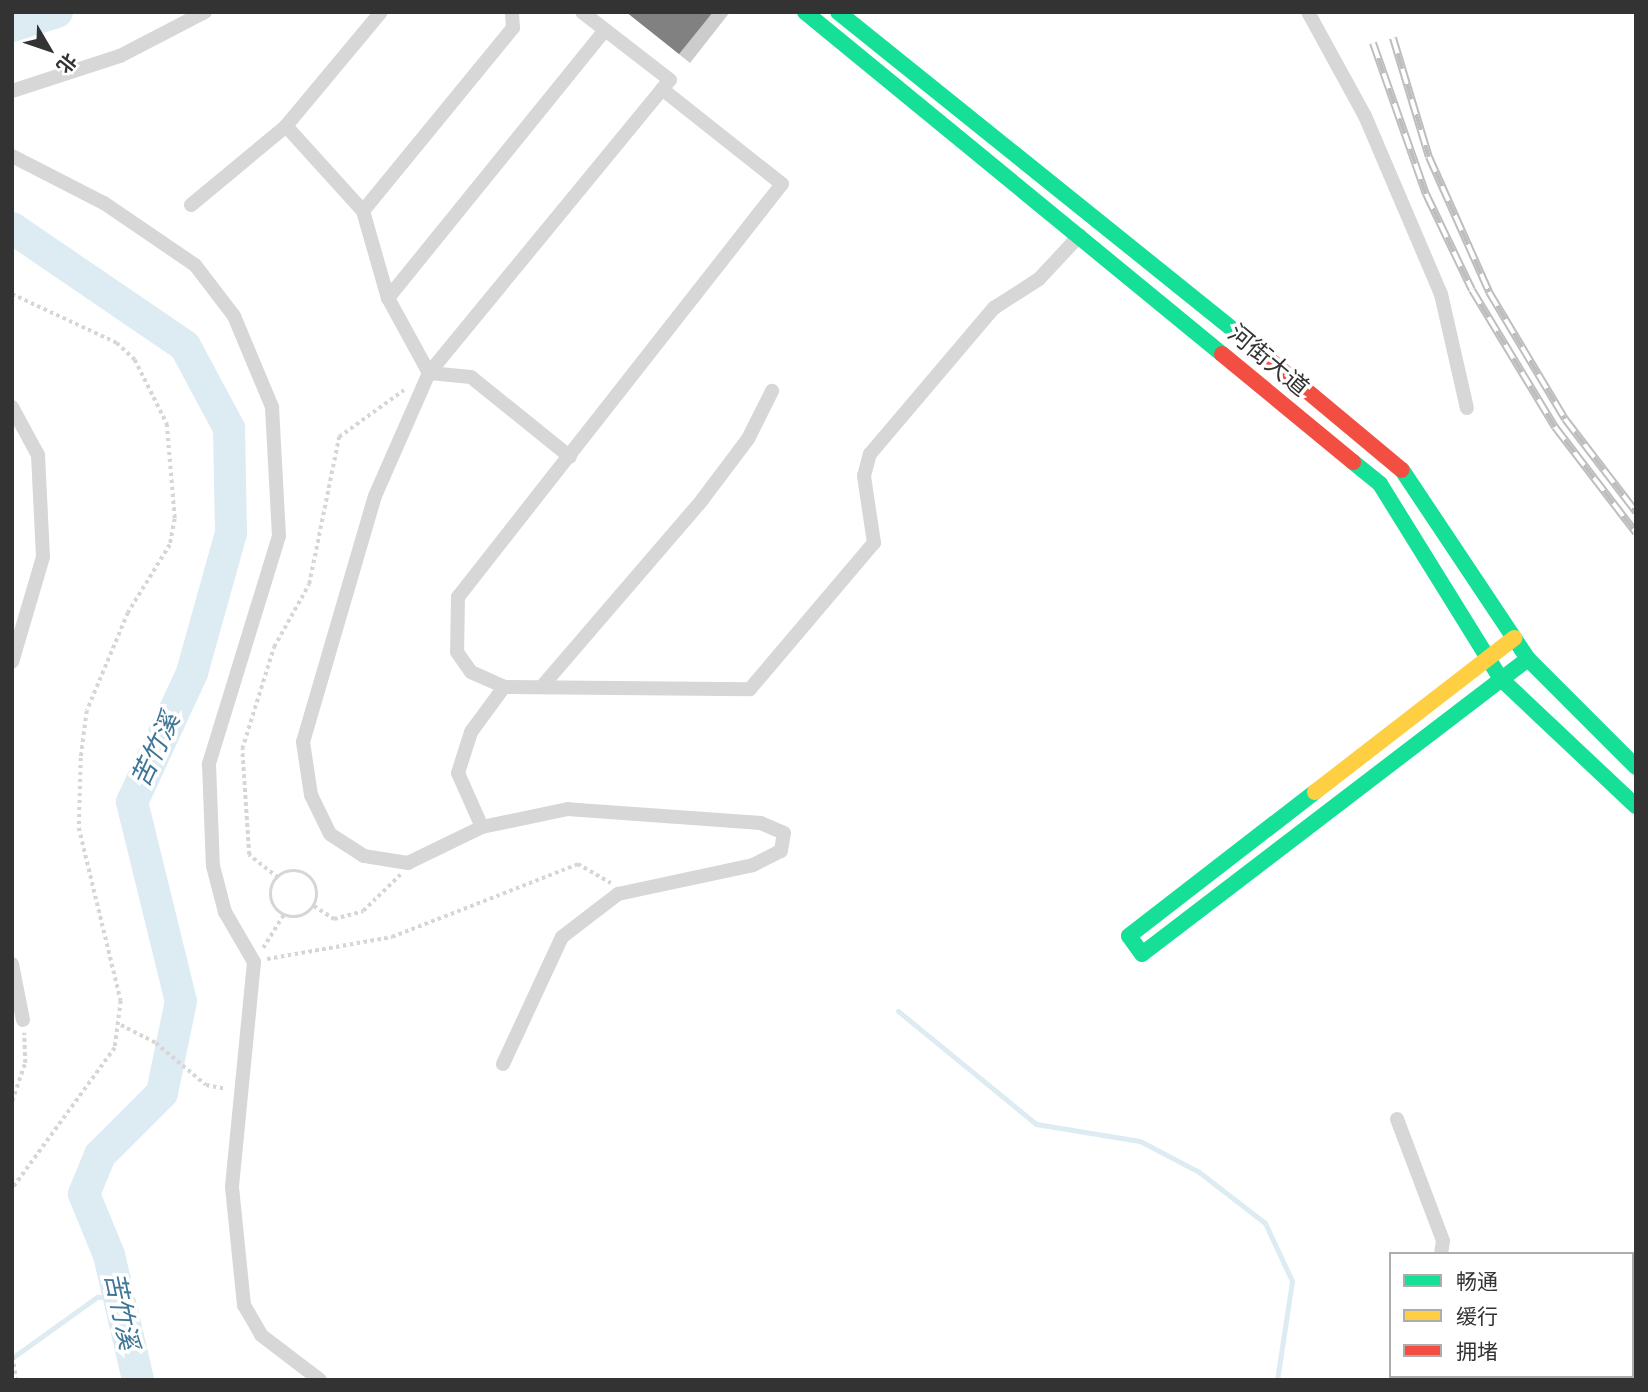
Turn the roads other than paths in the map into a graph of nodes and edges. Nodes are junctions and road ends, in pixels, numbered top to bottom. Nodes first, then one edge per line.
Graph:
1 (205, 12) edge
2 (381, 12) edge
3 (512, 12) edge
4 (582, 12) edge
5 (804, 12) edge
6 (838, 12) edge
7 (1308, 12) edge
8 (605, 30) junction
9 (662, 89) junction
10 (12, 91) edge
11 (286, 127) junction
12 (12, 156) edge
13 (191, 205) dead end
14 (363, 211) junction
15 (1080, 236) junction
16 (388, 298) junction
17 (429, 373) junction
18 (772, 391) dead end
19 (12, 407) edge
20 (1467, 408) dead end
21 (570, 457) junction
22 (1514, 638) junction
23 (1489, 658) junction
24 (1528, 659) junction
25 (12, 662) edge
26 (1501, 679) junction
27 (544, 684) junction
28 (504, 687) junction
29 (1636, 767) edge
30 (1636, 806) edge
31 (482, 827) junction
32 (12, 964) edge
33 (23, 1020) road end
34 (503, 1064) dead end
35 (1397, 1119) dead end
36 (1441, 1252) edge
37 (320, 1380) edge

1 - 10 street
2 - 11 street
3 - 14 street
4 - 8 street
5 - 15 main road, 河街大道
6 - 22 main road, 河街大道
7 - 20 street
8 - 9 street
8 - 16 street
9 - 17 street
9 - 21 street
11 - 13 street
11 - 14 street
12 - 37 street
14 - 16 street
15 - 23 main road, 河街大道
15 - 27 street
16 - 17 street
17 - 21 street
17 - 31 street
18 - 27 street
19 - 25 street
21 - 28 street
22 - 23 main road
22 - 24 main road, 河街大道
23 - 26 main road, 河街大道
23 - 26 main road
24 - 26 main road
24 - 29 main road, 河街大道
26 - 30 main road, 河街大道
27 - 28 street
28 - 31 street
31 - 34 street
32 - 33 street
35 - 36 street

